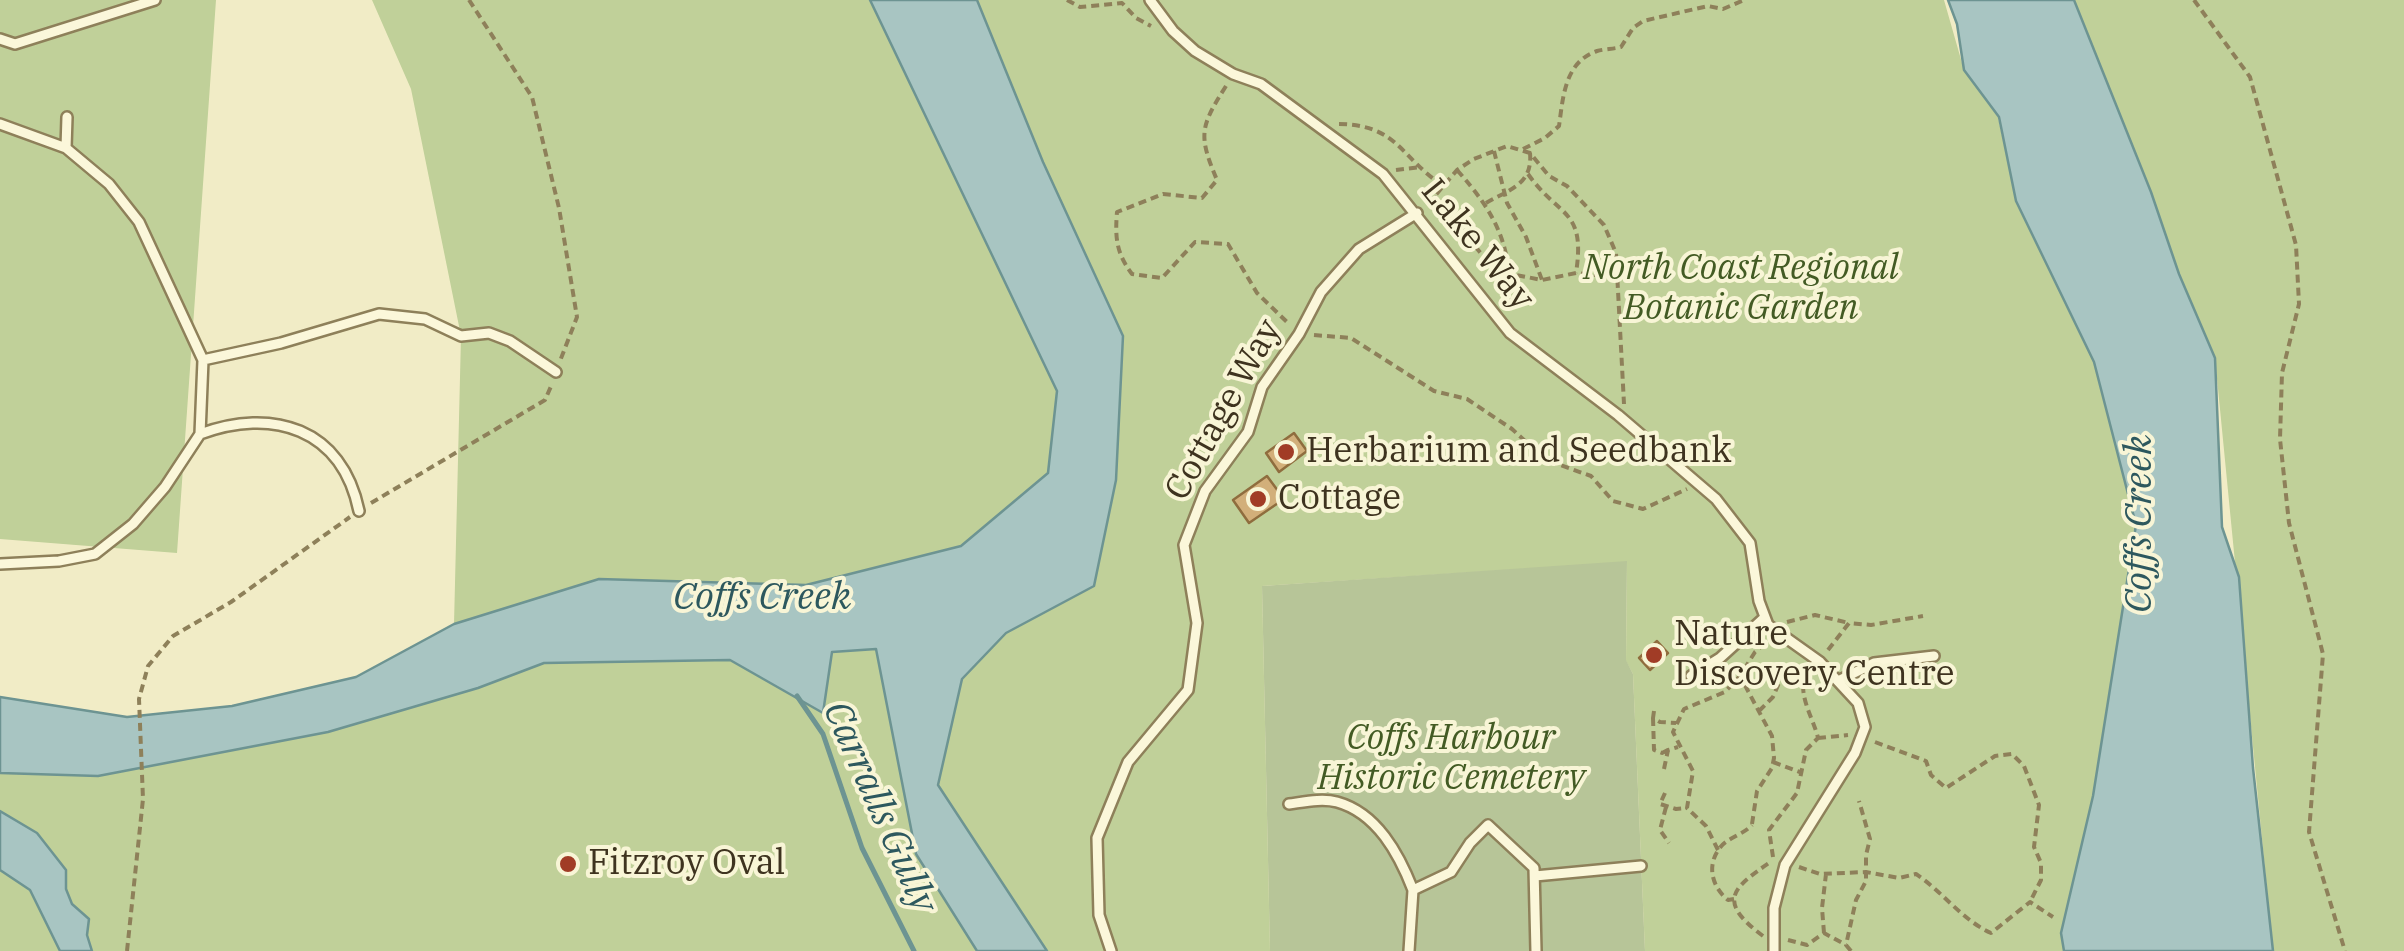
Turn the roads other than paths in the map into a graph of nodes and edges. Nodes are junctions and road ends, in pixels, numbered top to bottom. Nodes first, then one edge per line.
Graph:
1 (155, 0) edge
2 (1150, 0) edge
3 (0, 39) edge
4 (67, 116) dead end
5 (0, 124) edge
6 (66, 148) junction
7 (1417, 213) junction
8 (203, 360) junction
9 (556, 372) road end
10 (200, 434) junction
11 (358, 510) road end
12 (0, 564) edge
13 (1764, 618) junction
14 (1934, 656) dead end
15 (1691, 676) dead end
16 (1840, 680) junction
17 (1289, 804) dead end
18 (1642, 866) dead end
19 (1535, 876) junction
20 (1413, 890) junction
21 (1111, 951) edge
22 (1410, 951) edge
23 (1536, 951) edge
24 (1774, 951) edge

1 - 3 lane
2 - 7 lane, Lake Way
4 - 6 lane
5 - 6 lane
6 - 8 lane
7 - 13 lane, Lake Way
7 - 21 lane, Cottage Way
8 - 9 lane
8 - 10 lane
10 - 11 lane
10 - 12 lane
13 - 15 lane
13 - 16 lane
14 - 16 lane
16 - 24 lane
17 - 20 lane
18 - 19 lane
19 - 20 lane
19 - 23 lane
20 - 22 lane

